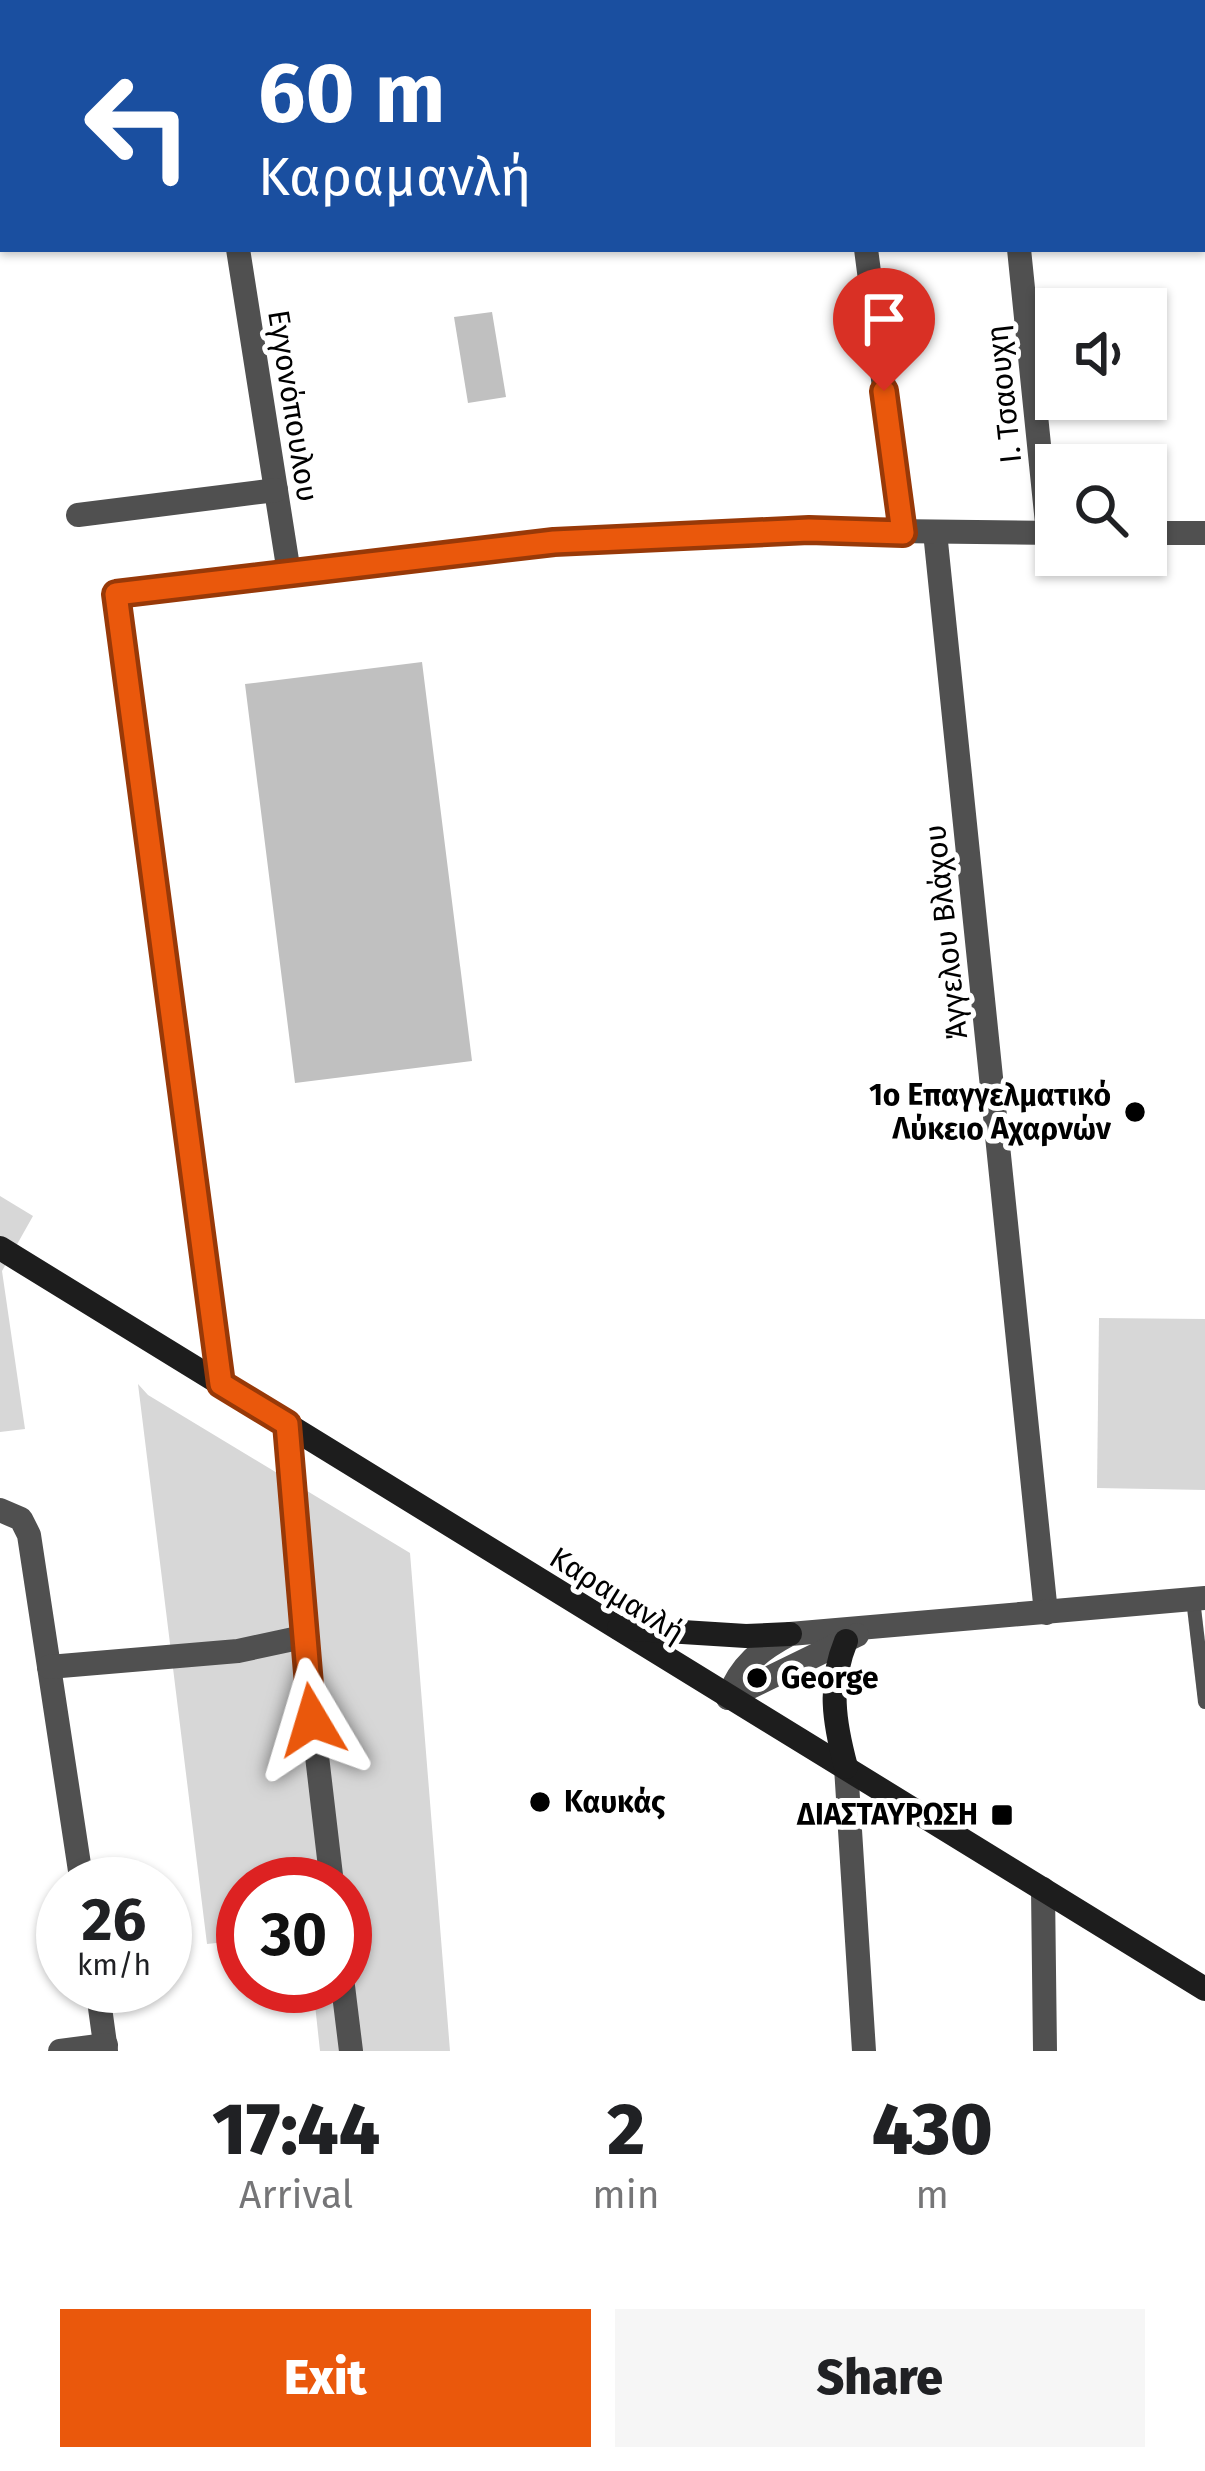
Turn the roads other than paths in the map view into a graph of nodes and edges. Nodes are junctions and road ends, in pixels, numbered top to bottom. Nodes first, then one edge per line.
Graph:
1 (238, 252) edge
2 (866, 252) edge
3 (1019, 252) edge
4 (1042, 444) edge
5 (276, 490) junction
6 (78, 515) dead end
7 (935, 532) junction
8 (903, 533) junction
9 (1035, 533) edge
10 (1167, 533) edge
11 (1205, 533) edge
12 (289, 573) junction
13 (0, 1248) edge
14 (221, 1384) junction
15 (287, 1424) junction
16 (0, 1510) edge
17 (1199, 1599) edge
18 (1046, 1613) junction
19 (612, 1627) junction
20 (870, 1628) junction
21 (790, 1634) junction
22 (303, 1637) junction
23 (847, 1641) junction
24 (49, 1667) junction
25 (728, 1698) junction
26 (1205, 1702) edge
27 (846, 1767) junction
28 (78, 1857) edge
29 (329, 1857) edge
30 (1043, 1888) junction
31 (1205, 1989) edge
32 (101, 2013) edge
33 (347, 2013) edge
34 (106, 2048) edge
35 (60, 2051) edge
36 (351, 2051) edge
37 (864, 2051) edge
38 (1045, 2051) edge

1 - 5 street, Εγγονόπουλου
2 - 8 street
3 - 4 street, Ι. Τσαουχη
5 - 6 street
5 - 12 street, Εγγονόπουλου
7 - 8 street
7 - 9 street
7 - 18 street, Άγγελου Βλάχου
8 - 12 street
10 - 11 street
12 - 14 street
13 - 14 main road, Καραμανλή
14 - 15 main road, Καραμανλή
15 - 19 main road, Καραμανλή
15 - 22 street
16 - 24 street
17 - 18 street
17 - 26 lane
18 - 20 street
19 - 21 main road
19 - 25 main road, Καραμανλή
20 - 21 street
20 - 23 street
21 - 25 street
22 - 24 street
22 - 29 street
23 - 25 street
23 - 27 main road
24 - 28 street
25 - 27 main road, Καραμανλή
27 - 30 main road, Καραμανλή
27 - 37 street
30 - 31 main road, Καραμανλή
30 - 38 street
32 - 34 street
33 - 36 street
34 - 35 street

